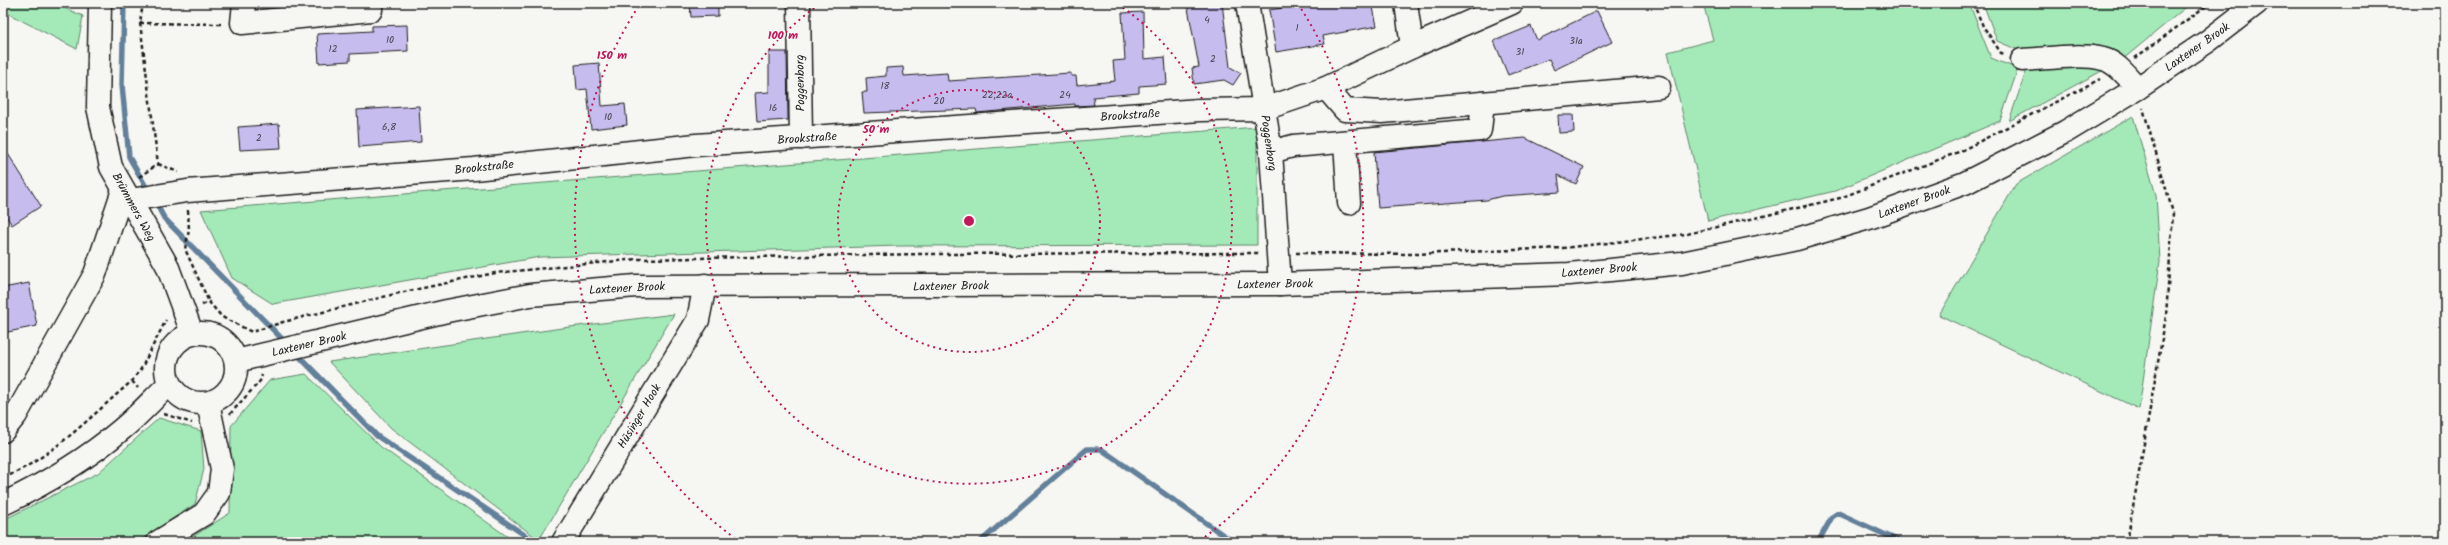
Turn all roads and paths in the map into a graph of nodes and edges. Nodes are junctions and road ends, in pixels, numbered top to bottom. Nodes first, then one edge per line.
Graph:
1 (100, 3) edge
2 (143, 3) edge
3 (371, 3) edge
4 (799, 3) edge
5 (1247, 3) edge
6 (1406, 3) edge
7 (1512, 3) edge
8 (1973, 3) edge
9 (2257, 3) edge
10 (340, 8) edge
11 (243, 13) edge
12 (140, 23) junction
13 (1412, 47) junction
14 (2022, 60) joint
15 (1659, 87) dead end
16 (1326, 88) junction
17 (2138, 88) junction
18 (1484, 103) junction
19 (1264, 109) junction
20 (1402, 110) junction
21 (1406, 137) junction
22 (801, 138) junction
23 (1345, 142) junction
24 (1271, 152) junction
25 (149, 169) dead end
26 (129, 197) junction
27 (1349, 204) dead end
28 (189, 230) dead end
29 (1280, 284) junction
30 (705, 285) junction
31 (209, 302) junction
32 (184, 312) junction
33 (283, 322) dead end
34 (192, 333) junction
35 (236, 361) junction
36 (169, 384) junction
37 (208, 403) junction
38 (3, 431) edge
39 (3, 478) edge
40 (3, 504) edge
41 (158, 542) edge
42 (563, 542) edge
43 (2127, 542) edge

1 - 26 street, Brümmers Weg
2 - 12 path
3 - 10 street
4 - 22 street, Poggenborg
5 - 19 street, Poggenborg
6 - 13 street
7 - 13 street, Brookstraße
8 - 14 path
9 - 17 street, Laxtener Brook
10 - 11 street
11 - 12 path
12 - 25 path
13 - 16 street, Brookstraße
14 - 17 street
15 - 18 street
16 - 19 street, Brookstraße
16 - 20 street
17 - 29 street, Laxtener Brook
17 - 43 path
18 - 20 street
18 - 21 street
19 - 22 street, Brookstraße
19 - 24 street, Poggenborg
20 - 21 street
21 - 23 street
22 - 26 street, Brookstraße
23 - 24 street
23 - 27 street
24 - 29 street, Poggenborg
26 - 32 street, Brümmers Weg
26 - 38 street
28 - 31 path
29 - 30 street, Laxtener Brook
30 - 35 street, Laxtener Brook
30 - 42 street, Hüsinger Hook
31 - 32 path
31 - 33 path
32 - 34 street, Brümmers Weg
32 - 39 path
34 - 35 street
34 - 36 street
35 - 37 street
36 - 37 street
36 - 40 street
37 - 41 street

